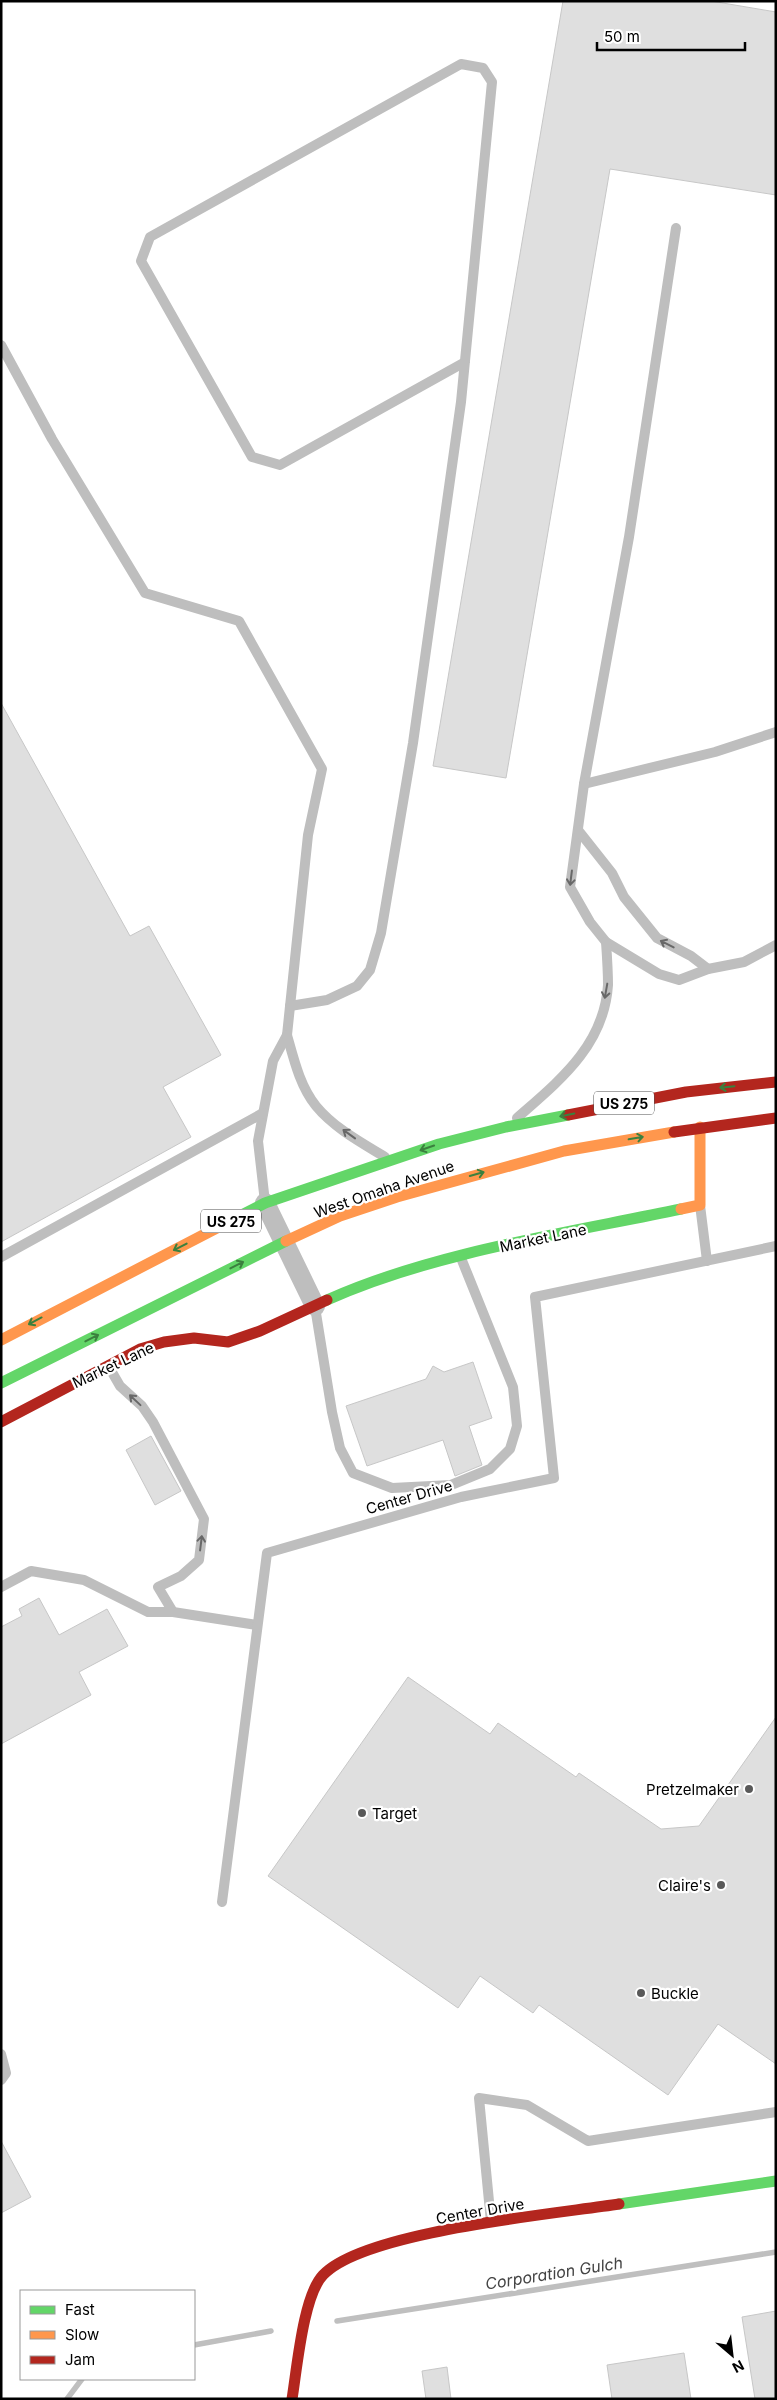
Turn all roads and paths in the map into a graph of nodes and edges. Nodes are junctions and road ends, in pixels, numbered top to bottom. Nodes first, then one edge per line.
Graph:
1 (676, 228) dead end
2 (1, 345) edge
3 (465, 362) junction
4 (776, 732) edge
5 (584, 784) junction
6 (578, 830) junction
7 (606, 942) junction
8 (776, 944) edge
9 (708, 969) junction
10 (290, 1006) junction
11 (287, 1035) junction
12 (776, 1082) edge
13 (263, 1113) junction
14 (776, 1118) edge
15 (506, 1127) junction
16 (700, 1127) junction
17 (390, 1160) junction
18 (265, 1203) junction
19 (700, 1205) junction
20 (283, 1242) junction
21 (776, 1246) edge
22 (460, 1256) junction
23 (1, 1257) edge
24 (707, 1261) junction
25 (315, 1306) junction
26 (1, 1340) edge
27 (109, 1366) junction
28 (1, 1383) edge
29 (1, 1422) edge
30 (1, 1587) edge
31 (173, 1612) junction
32 (257, 1625) junction
33 (222, 1902) dead end
34 (1, 2054) edge
35 (1, 2080) edge
36 (776, 2112) edge
37 (776, 2180) edge
38 (491, 2223) junction
39 (292, 2399) edge

1 - 5 lane
2 - 10 lane
3 - 3 lane
3 - 10 lane
4 - 5 lane
5 - 6 lane
6 -> 7 lane
9 -> 6 lane
7 - 9 lane
7 -> 15 lane
8 - 9 lane
10 - 11 lane
11 - 13 lane
17 -> 11 lane
12 -> 15 main road, West Omaha Avenue / US 275
13 - 18 lane
13 - 23 lane
14 - 16 main road, West Omaha Avenue / US 275
15 -> 17 main road, West Omaha Avenue / US 275
16 - 19 main road
20 -> 16 main road, West Omaha Avenue / US 275
17 - 18 main road, West Omaha Avenue / US 275
18 - 20 street
18 -> 26 main road, West Omaha Avenue / US 275
19 - 22 main road, Market Lane
19 - 24 lane
20 - 25 street
28 -> 20 main road, West Omaha Avenue / US 275
21 - 24 lane
22 - 25 main road, Market Lane
22 - 25 lane
24 - 32 lane, Center Drive
25 - 27 main road, Market Lane
27 - 29 main road, Market Lane
31 -> 27 lane
30 - 31 lane
31 - 32 lane
32 - 33 lane, Center Drive
34 - 35 lane
36 - 38 lane
37 - 38 main road, Center Drive
38 - 39 main road, Center Drive

